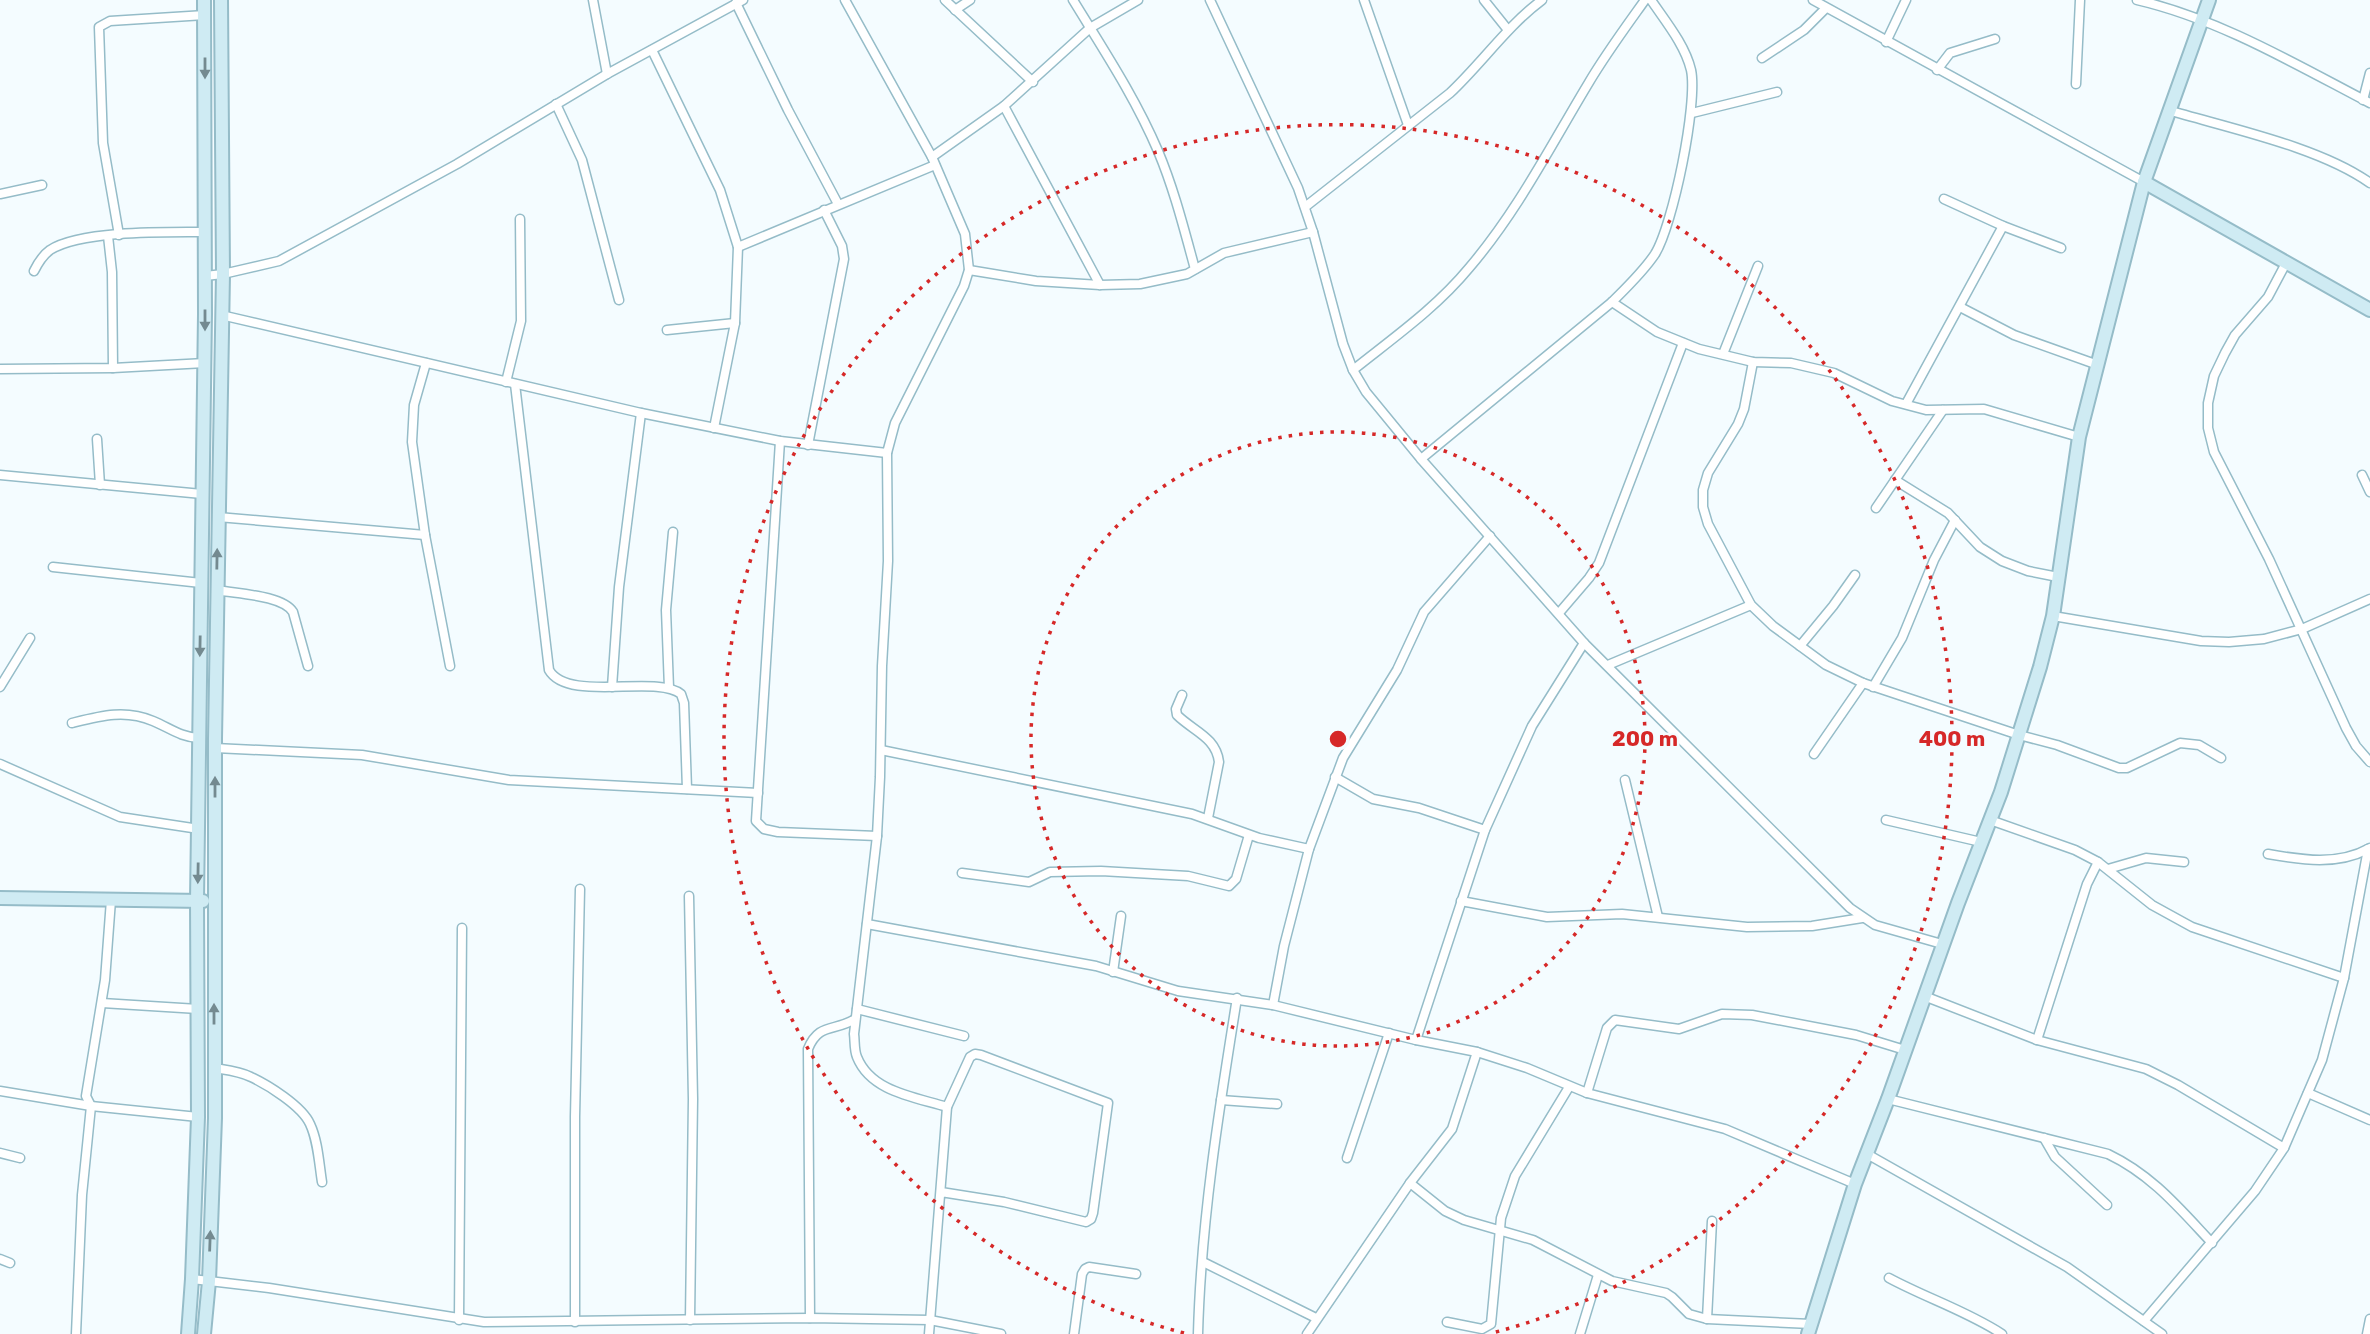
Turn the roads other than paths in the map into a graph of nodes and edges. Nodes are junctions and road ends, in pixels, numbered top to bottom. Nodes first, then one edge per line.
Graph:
1 (204, 0) edge
2 (221, 0) edge
3 (593, 0) edge
4 (845, 0) edge
5 (945, 0) edge
6 (970, 0) edge
7 (1073, 0) edge
8 (1138, 0) edge
9 (1210, 0) edge
10 (1364, 0) edge
11 (1484, 0) edge
12 (1542, 0) edge
13 (1644, 0) edge
14 (1651, 0) edge
15 (1906, 0) edge
16 (2080, 0) edge
17 (2137, 0) edge
18 (2208, 0) edge
19 (739, 2) edge
20 (1819, 3) edge
21 (955, 10) junction
22 (205, 15) junction
23 (2200, 20) junction
24 (1090, 28) junction
25 (1508, 30) junction
26 (1996, 39) dead end
27 (1886, 42) junction
28 (652, 50) junction
29 (1762, 58) dead end
30 (1937, 70) junction
31 (2370, 73) edge
32 (607, 74) junction
33 (1033, 82) junction
34 (2076, 84) dead end
35 (1777, 92) dead end
36 (2367, 101) edge
37 (556, 104) junction
38 (1004, 106) junction
39 (2168, 110) junction
40 (1692, 113) junction
41 (1408, 125) junction
42 (934, 161) junction
43 (2144, 182) junction
44 (2370, 183) edge
45 (42, 186) dead end
46 (0, 194) edge
47 (1944, 199) dead end
48 (838, 204) junction
49 (1305, 207) junction
50 (824, 210) junction
51 (520, 219) dead end
52 (2003, 226) junction
53 (205, 232) junction
54 (1313, 232) junction
55 (119, 235) junction
56 (108, 236) junction
57 (738, 247) junction
58 (2061, 248) dead end
59 (2286, 263) junction
60 (1758, 266) dead end
61 (1195, 269) junction
62 (969, 270) junction
63 (34, 271) dead end
64 (223, 274) junction
65 (205, 276) junction
66 (1100, 285) junction
67 (619, 300) dead end
68 (1612, 302) junction
69 (1960, 307) junction
70 (2370, 310) edge
71 (221, 315) junction
72 (735, 323) junction
73 (667, 330) dead end
74 (1683, 343) junction
75 (1723, 354) junction
76 (1753, 362) junction
77 (205, 363) junction
78 (426, 363) junction
79 (2098, 365) junction
80 (113, 368) junction
81 (0, 369) edge
82 (1353, 370) junction
83 (511, 383) junction
84 (1906, 404) junction
85 (1943, 411) junction
86 (641, 414) junction
87 (714, 428) junction
88 (2079, 436) junction
89 (97, 439) dead end
90 (780, 441) junction
91 (808, 444) junction
92 (887, 453) junction
93 (1421, 459) junction
94 (0, 475) edge
95 (2362, 475) dead end
96 (1895, 480) junction
97 (100, 485) junction
98 (2370, 492) edge
99 (202, 494) junction
100 (1876, 508) dead end
101 (218, 517) junction
102 (1955, 520) junction
103 (673, 532) dead end
104 (425, 535) junction
105 (1490, 536) junction
106 (53, 567) dead end
107 (1855, 575) dead end
108 (2058, 577) junction
109 (201, 583) junction
110 (217, 590) junction
111 (2370, 599) edge
112 (1751, 605) junction
113 (1559, 613) junction
114 (2053, 617) junction
115 (2302, 629) junction
116 (30, 638) dead end
117 (1584, 643) junction
118 (1800, 646) junction
119 (1608, 665) junction
120 (308, 666) dead end
121 (450, 666) dead end
122 (1863, 683) junction
123 (0, 687) edge
124 (612, 687) junction
125 (1873, 687) junction
126 (669, 688) junction
127 (1182, 695) dead end
128 (72, 723) dead end
129 (2019, 735) junction
130 (199, 738) junction
131 (215, 748) junction
132 (881, 750) junction
133 (1814, 754) dead end
134 (2221, 758) dead end
135 (2370, 762) edge
136 (0, 764) edge
137 (1335, 777) junction
138 (1625, 780) dead end
139 (687, 789) junction
140 (758, 793) junction
141 (1208, 818) junction
142 (1886, 820) dead end
143 (1990, 820) junction
144 (199, 830) junction
145 (1485, 830) junction
146 (1250, 835) junction
147 (877, 836) junction
148 (1981, 842) junction
149 (1309, 849) junction
150 (2369, 849) edge
151 (2268, 854) dead end
152 (2098, 862) junction
153 (2184, 862) dead end
154 (2108, 869) junction
155 (962, 873) dead end
156 (580, 889) dead end
157 (689, 896) dead end
158 (0, 898) edge
159 (111, 900) junction
160 (197, 901) junction
161 (214, 901) junction
162 (1461, 901) junction
163 (1121, 916) dead end
164 (1658, 917) junction
165 (1862, 918) junction
166 (867, 924) junction
167 (462, 928) dead end
168 (1942, 944) junction
169 (1113, 972) junction
170 (2344, 978) junction
171 (1924, 996) junction
172 (1237, 998) junction
173 (102, 1003) junction
174 (1273, 1004) junction
175 (198, 1009) junction
176 (857, 1009) junction
177 (855, 1019) junction
178 (1389, 1033) junction
179 (964, 1036) dead end
180 (1416, 1040) junction
181 (2037, 1040) junction
182 (1905, 1050) junction
183 (1477, 1052) junction
184 (214, 1069) junction
185 (1569, 1087) junction
186 (0, 1091) edge
187 (1587, 1093) junction
188 (2308, 1093) junction
189 (1888, 1099) junction
190 (1221, 1100) junction
191 (1277, 1104) dead end
192 (91, 1105) junction
193 (947, 1107) junction
194 (198, 1117) junction
195 (2370, 1121) edge
196 (2044, 1138) junction
197 (2284, 1148) junction
198 (0, 1153) edge
199 (1867, 1154) junction
200 (20, 1158) dead end
201 (1348, 1158) dead end
202 (323, 1182) dead end
203 (1410, 1183) junction
204 (1855, 1184) junction
205 (941, 1192) junction
206 (2107, 1205) dead end
207 (1713, 1221) dead end
208 (1499, 1231) junction
209 (2212, 1243) junction
210 (0, 1259) edge
211 (1203, 1262) junction
212 (10, 1263) dead end
213 (1136, 1274) dead end
214 (1598, 1275) junction
215 (192, 1279) junction
216 (1889, 1279) dead end
217 (209, 1281) junction
218 (810, 1318) junction
219 (1316, 1318) junction
220 (1707, 1319) junction
221 (459, 1320) junction
222 (691, 1320) junction
223 (930, 1320) junction
224 (2370, 1320) edge
225 (2144, 1321) junction
226 (575, 1322) junction
227 (1447, 1322) dead end
228 (1809, 1329) edge
229 (2158, 1333) edge
230 (76, 1334) edge
231 (188, 1334) edge
232 (204, 1334) edge
233 (929, 1334) edge
234 (1001, 1334) edge
235 (1073, 1334) edge
236 (1198, 1334) edge
237 (1307, 1334) edge
238 (1580, 1334) edge
239 (2002, 1334) edge
240 (2367, 1334) edge

1 - 22 main road
2 - 64 main road
3 - 32 street
4 - 42 street
5 - 21 street
6 - 21 street
7 - 24 street
8 - 24 street
9 - 49 street
10 - 41 street
11 - 25 street
12 - 25 street
13 - 82 street
14 - 40 street
15 - 27 street
16 - 34 street
17 - 23 street
18 - 23 main road
19 - 28 street
19 - 48 street
20 - 27 street
20 - 29 street
21 - 33 street
22 -> 53 main road
22 - 55 street
23 - 36 street
23 - 39 main road
24 - 33 street
24 - 61 street
25 - 41 street
26 - 30 street
27 - 30 street
28 - 32 street
28 - 57 street
30 - 43 street
31 - 36 street
32 - 37 street
33 - 38 street
35 - 40 street
37 - 64 street
37 - 67 street
38 - 42 street
38 - 66 street
39 - 43 main road
39 - 44 street
40 - 68 street
41 - 49 street
42 - 48 street
42 - 62 street
43 - 59 main road
43 - 79 main road
45 - 46 street
47 - 52 street
48 - 50 street
49 - 54 street
50 - 57 street
50 - 91 street
51 - 83 street
52 - 58 street
52 - 69 street
53 - 55 street
53 - 65 main road
54 - 61 street
54 - 82 street
55 - 56 street
56 - 63 street
56 - 80 street
57 - 72 street
59 - 70 main road
59 - 115 street
60 - 75 street
61 - 66 street
62 - 66 street
62 - 92 street
64 - 65 street
64 - 71 main road
65 -> 77 main road
68 - 74 street
68 - 93 street
69 - 79 street
69 - 84 street
71 - 78 street
71 - 101 main road
72 - 73 street
72 - 87 street
74 - 75 street
74 - 113 street
75 - 76 street
76 - 84 street
76 - 112 street
77 - 80 street
77 - 99 main road
78 - 83 street
78 - 104 street
79 - 88 main road
80 - 81 street
82 - 93 street
83 - 86 street
83 - 124 street
84 - 85 street
85 - 88 street
85 - 96 street
86 - 87 street
86 - 124 street
87 - 90 street
88 - 108 main road
89 - 97 street
90 - 91 street
90 - 140 street
91 - 92 street
92 - 132 street
93 - 105 street
94 - 97 street
95 - 98 street
96 - 100 street
96 - 102 street
97 - 99 street
99 - 109 main road
101 - 104 street
110 -> 101 main road
102 - 108 street
102 - 125 street
103 - 126 street
104 - 121 street
105 - 113 street
105 - 137 street
106 - 109 street
107 - 118 street
108 - 114 main road
109 -> 130 main road
110 - 120 street
110 - 131 main road
111 - 115 street
112 - 118 street
112 - 119 street
113 - 117 street
114 - 115 street
114 - 129 main road
115 - 135 street
116 - 123 street
117 - 119 street
117 - 145 street
118 - 122 street
119 - 165 street
122 - 125 street
122 - 133 street
124 - 126 street
125 - 129 street
126 - 139 street
127 - 141 street
128 - 130 street
129 - 134 street
129 - 143 main road
130 - 144 main road
131 - 139 street
161 -> 131 main road
132 - 141 street
132 - 147 street
136 - 144 street
137 - 145 street
137 - 149 street
138 - 164 street
139 - 140 street
140 - 147 street
141 - 146 street
142 - 148 street
143 - 148 main road
143 - 152 street
144 -> 160 main road
145 - 162 street
146 - 149 street
146 - 155 street
147 - 166 street
148 - 168 main road
149 - 174 street
150 - 151 street
150 - 170 street
152 - 154 street
152 - 181 street
153 - 154 street
154 - 170 street
156 - 226 street
157 - 222 street
158 - 159 main road
159 - 160 main road
159 - 173 street
160 - 161 main road
160 - 175 main road
184 -> 161 main road
162 - 164 street
162 - 180 street
163 - 169 street
164 - 165 street
165 - 168 street
166 - 169 street
166 - 176 street
167 - 221 street
168 - 171 main road
169 - 172 street
170 - 188 street
171 - 181 street
171 - 182 main road
172 - 174 street
172 - 190 street
173 - 175 street
173 - 192 street
174 - 178 street
175 - 194 main road
176 - 177 street
176 - 179 street
177 - 193 street
177 - 218 street
178 - 180 street
178 - 201 street
180 - 183 street
181 - 197 street
182 - 187 street
182 - 189 main road
183 - 185 street
183 - 203 street
184 - 202 street
217 -> 184 main road
185 - 187 street
185 - 208 street
186 - 192 street
187 - 204 street
188 - 195 street
188 - 197 street
189 - 196 street
189 - 199 main road
190 - 191 street
190 - 211 street
192 - 194 street
192 - 230 street
193 - 205 street
193 - 205 street
194 - 215 main road
196 - 206 street
196 - 209 street
197 - 209 street
198 - 200 street
199 - 204 main road
199 - 225 street
203 - 208 street
203 - 219 street
204 - 228 main road
205 - 223 street
207 - 220 street
208 - 214 street
208 - 227 street
209 - 225 street
210 - 212 street
211 - 219 street
211 - 236 street
213 - 235 street
214 - 220 street
214 - 238 street
215 - 217 street
215 - 231 main road
216 - 239 street
217 - 221 street
217 - 232 main road
218 - 222 street
218 - 223 street
219 - 237 street
220 - 228 street
221 - 226 street
222 - 226 street
223 - 233 street
223 - 234 street
224 - 240 street
225 - 229 street

